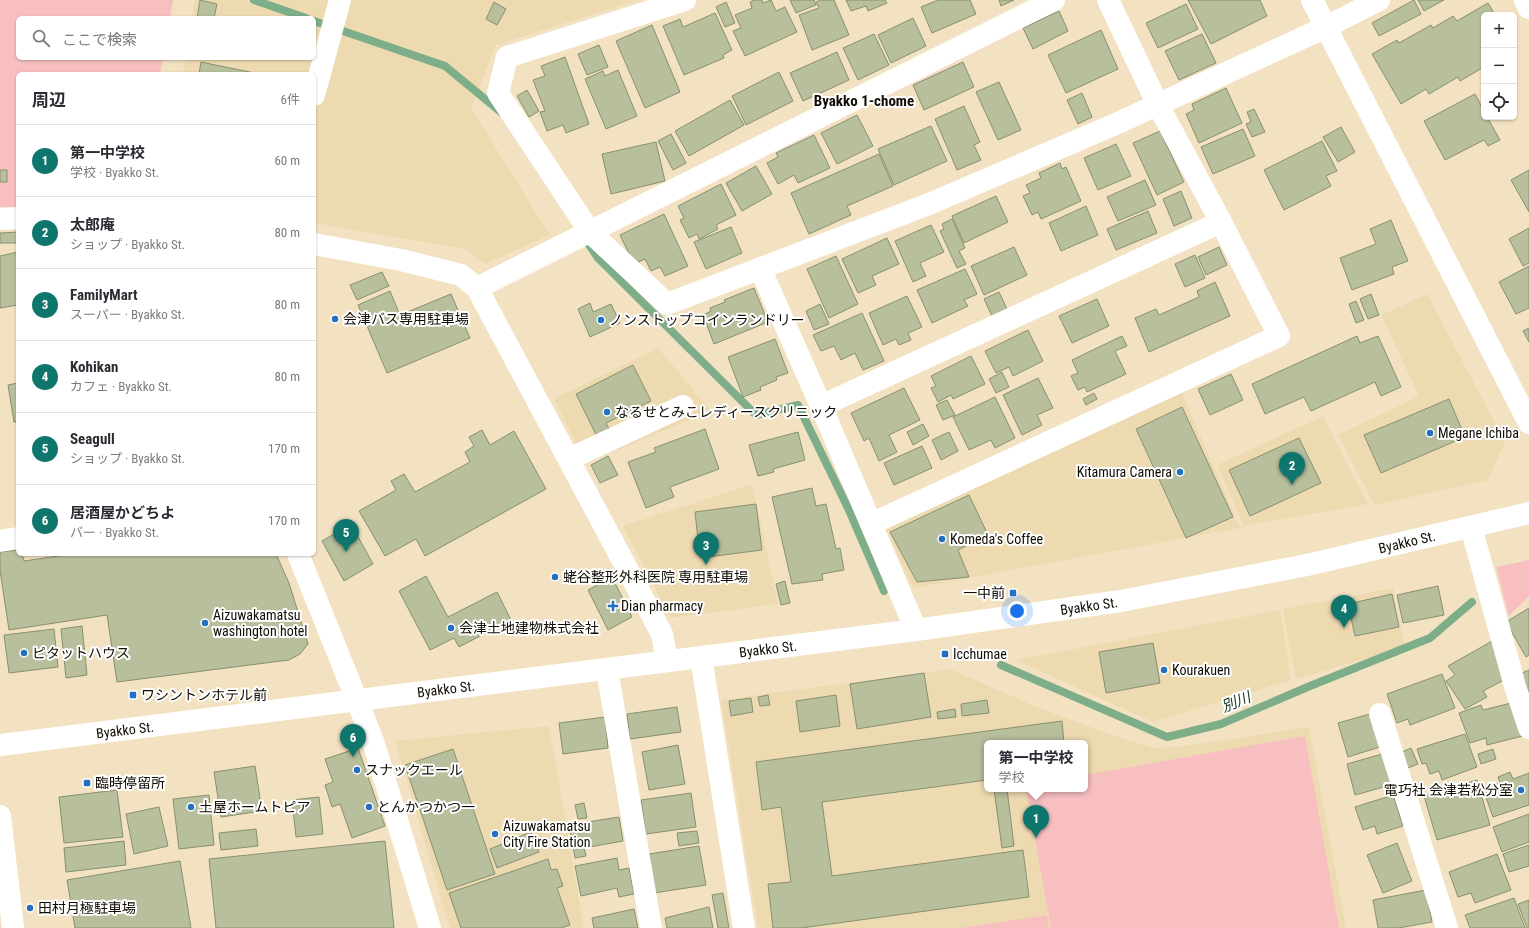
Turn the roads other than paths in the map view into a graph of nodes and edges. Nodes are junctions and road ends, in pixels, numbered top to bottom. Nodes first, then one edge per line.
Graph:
1 (685, 0) edge
2 (1054, 0) edge
3 (1108, 0) edge
4 (1312, 0) edge
5 (1379, 0) edge
6 (1525, 0) edge
7 (339, 4) edge
8 (1529, 8) edge
9 (1326, 27) junction
10 (316, 88) edge
11 (1158, 104) junction
12 (16, 218) edge
13 (0, 219) edge
14 (1221, 222) junction
15 (590, 232) junction
16 (316, 244) edge
17 (760, 268) junction
18 (477, 288) junction
19 (683, 406) dead end
20 (821, 406) junction
21 (1529, 423) edge
22 (569, 460) junction
23 (1529, 513) edge
24 (871, 524) junction
25 (1471, 527) junction
26 (16, 538) edge
27 (0, 541) edge
28 (299, 556) edge
29 (916, 630) junction
30 (701, 657) junction
31 (667, 661) junction
32 (607, 669) junction
33 (358, 700) junction
34 (1380, 714) dead end
35 (1529, 728) edge
36 (0, 745) edge
37 (0, 816) edge
38 (13, 928) edge
39 (430, 928) edge
40 (651, 928) edge
41 (744, 928) edge
42 (1447, 928) edge

1 - 15 street
2 - 15 street
3 - 11 street
4 - 9 street
5 - 9 street
6 - 8 street
7 - 10 street
9 - 11 street
9 - 21 street
11 - 14 street
11 - 17 street
12 - 13 street
14 - 20 street
14 - 24 street
15 - 17 street
15 - 18 street
16 - 18 street
17 - 20 street
18 - 22 street
19 - 22 street
20 - 24 street
22 - 31 street
23 - 25 street, Byakko St.
24 - 29 street
25 - 29 street, Byakko St.
25 - 35 street
26 - 27 street
28 - 33 street
29 - 30 street, Byakko St.
30 - 31 street, Byakko St.
30 - 41 street
31 - 32 street, Byakko St.
32 - 33 street, Byakko St.
32 - 40 street
33 - 36 street, Byakko St.
33 - 39 street
34 - 42 street
37 - 38 street

